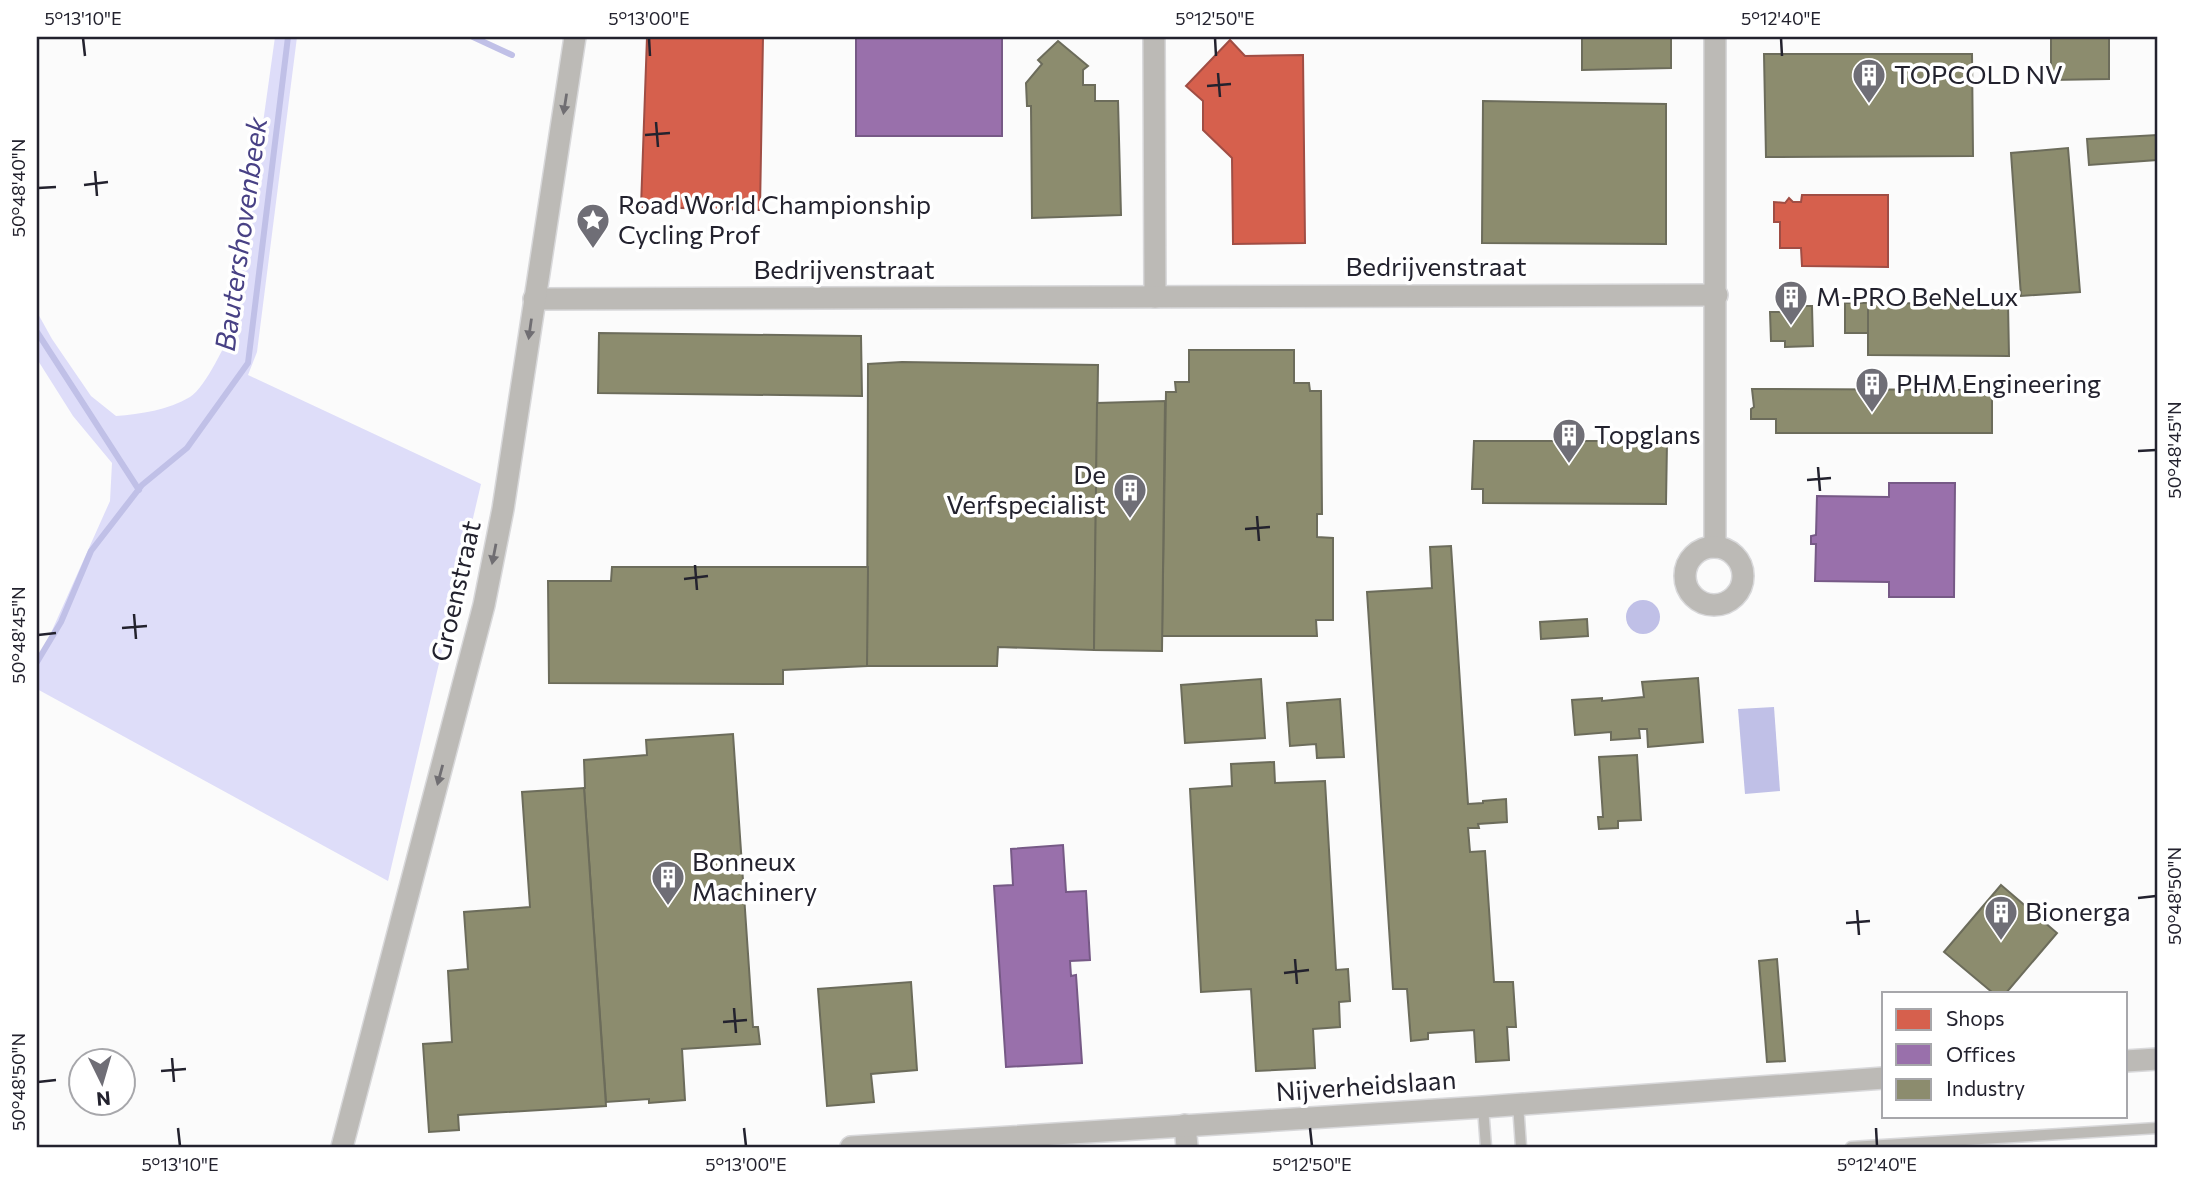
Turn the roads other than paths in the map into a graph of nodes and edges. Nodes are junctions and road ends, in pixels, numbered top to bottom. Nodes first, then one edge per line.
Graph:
1 (575, 37) edge
2 (1154, 37) edge
3 (1715, 37) edge
4 (1717, 295) junction
5 (1155, 297) junction
6 (534, 299) junction
7 (1715, 547) dead end
8 (2157, 1059) edge
9 (2128, 1061) edge
10 (1882, 1078) edge
11 (1518, 1104) junction
12 (1483, 1107) junction
13 (1185, 1125) junction
14 (2157, 1128) edge
15 (342, 1147) edge
16 (851, 1147) edge
17 (1187, 1147) edge
18 (1486, 1147) edge
19 (1521, 1147) edge
20 (1851, 1147) edge

1 -> 6 street, Groenstraat
2 - 5 street
3 - 4 street
4 - 5 street, Bedrijvenstraat
4 - 7 street
5 - 6 street, Bedrijvenstraat
6 -> 15 street, Groenstraat
8 - 9 street
10 - 11 street, Nijverheidslaan
11 - 12 street, Nijverheidslaan
11 - 19 lane
12 - 13 street, Nijverheidslaan
12 - 18 lane
13 - 16 street, Nijverheidslaan
13 - 17 street
14 - 20 lane

